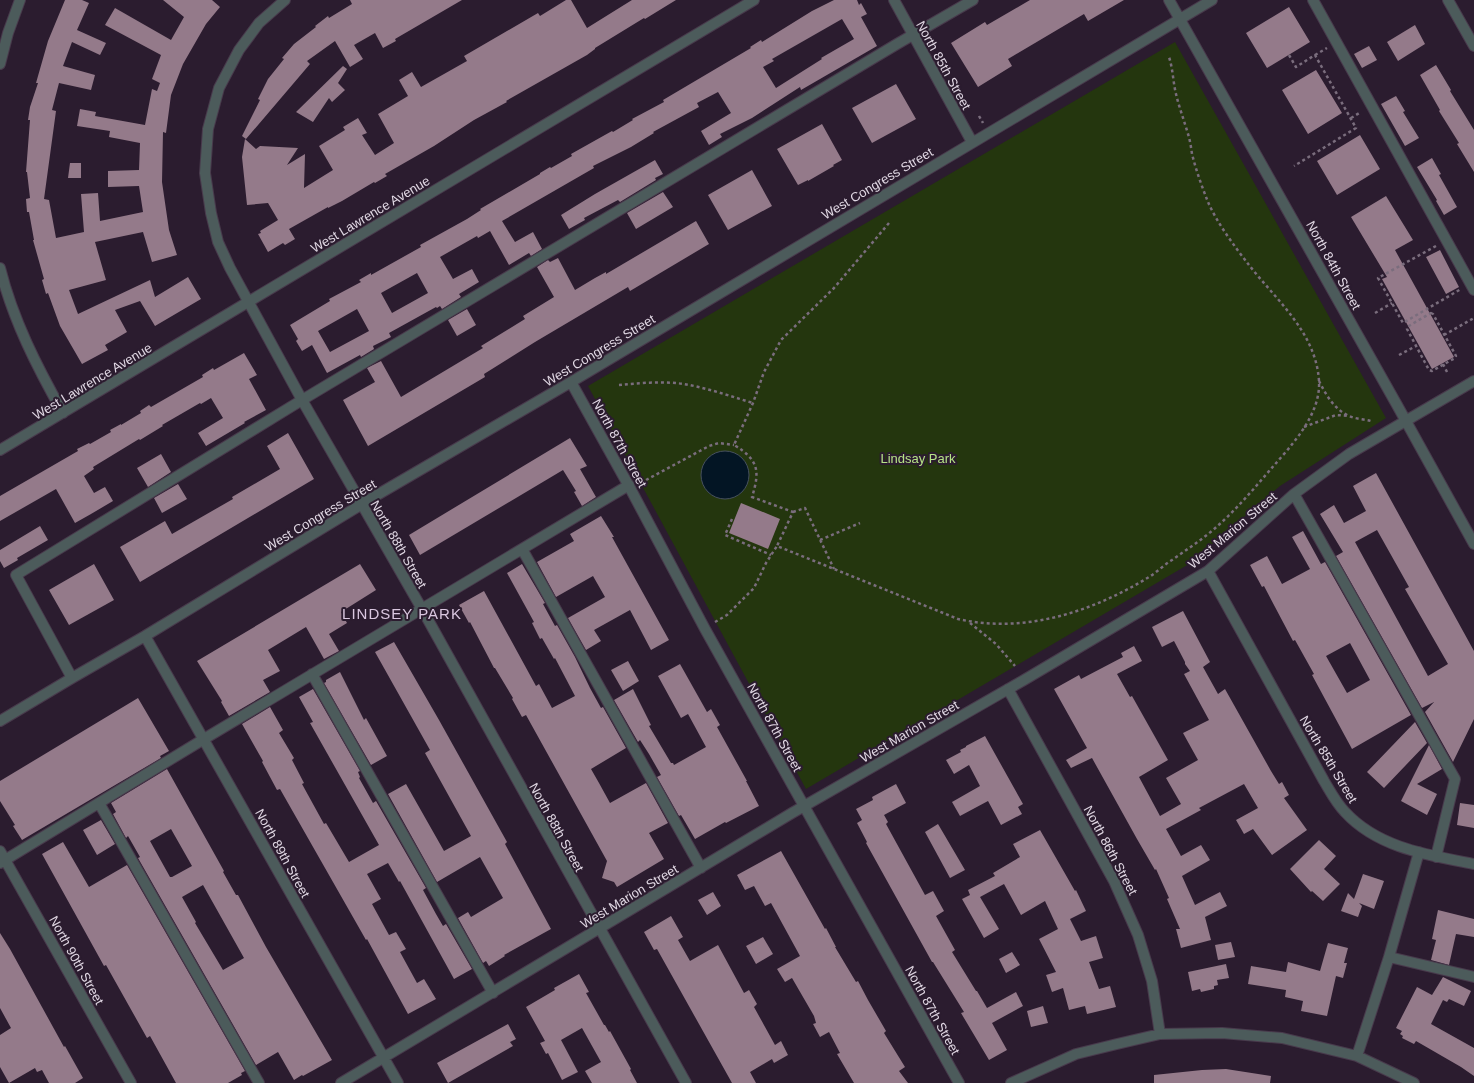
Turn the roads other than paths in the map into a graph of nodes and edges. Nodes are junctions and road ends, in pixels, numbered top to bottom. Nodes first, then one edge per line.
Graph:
1 (20, 0) edge
2 (285, 0) edge
3 (754, 0) edge
4 (894, 0) edge
5 (973, 0) edge
6 (1169, 0) edge
7 (1212, 0) edge
8 (1314, 0) edge
9 (1448, 0) edge
10 (1180, 19) junction
11 (913, 34) junction
12 (1474, 46) edge
13 (0, 64) edge
14 (972, 142) junction
15 (0, 268) edge
16 (1472, 287) edge
17 (248, 302) junction
18 (1474, 381) edge
19 (571, 382) junction
20 (302, 400) junction
21 (63, 413) junction
22 (1406, 421) junction
23 (0, 450) edge
24 (629, 485) junction
25 (1294, 494) junction
26 (362, 504) junction
27 (1474, 544) edge
28 (522, 549) junction
29 (1208, 571) junction
30 (422, 609) junction
31 (145, 636) junction
32 (312, 674) junction
33 (72, 678) junction
34 (1008, 689) junction
35 (0, 721) edge
36 (204, 739) junction
37 (99, 803) junction
38 (805, 806) junction
39 (0, 851) edge
40 (1419, 852) junction
41 (1436, 857) junction
42 (3, 862) edge
43 (1474, 864) edge
44 (701, 868) junction
45 (600, 929) junction
46 (1389, 957) junction
47 (1474, 977) edge
48 (493, 993) junction
49 (1160, 1034) junction
50 (1357, 1056) junction
51 (383, 1058) junction
52 (131, 1083) edge
53 (259, 1083) edge
54 (341, 1083) edge
55 (398, 1083) edge
56 (686, 1083) edge
57 (959, 1083) edge
58 (1011, 1083) edge
59 (1414, 1083) edge

1 - 13 street
2 - 17 street, North 88th Street
3 - 17 street, West Lawrence Avenue
4 - 11 street, North 85th Street
5 - 11 street
6 - 10 street, North 84th Street
7 - 10 street, West Congress Street
8 - 16 street
9 - 12 street
10 - 14 street, West Congress Street
10 - 22 street, North 84th Street
11 - 14 street, North 85th Street
11 - 20 street
14 - 19 street, West Congress Street
15 - 21 street
17 - 20 street, North 88th Street
17 - 21 street, West Lawrence Avenue
18 - 22 street, West Marion Street
19 - 24 street, North 87th Street
19 - 26 street, West Congress Street
20 - 26 street, North 88th Street
20 - 33 street
21 - 23 street, West Lawrence Avenue
22 - 25 street, West Marion Street
22 - 27 street, North 84th Street
24 - 28 street
24 - 38 street, North 87th Street
25 - 29 street, West Marion Street
25 - 41 street
26 - 30 street, North 88th Street
26 - 31 street, West Congress Street
28 - 30 street
28 - 44 street
29 - 34 street, West Marion Street
29 - 40 street, North 85th Street
30 - 32 street
30 - 45 street, North 88th Street
31 - 33 street, West Congress Street
31 - 36 street, North 89th Street
32 - 36 street
32 - 48 street
33 - 35 street, West Congress Street
34 - 38 street, West Marion Street
34 - 49 street, North 86th Street
36 - 37 street
36 - 51 street, North 89th Street
37 - 42 street
37 - 53 street
38 - 44 street, West Marion Street
38 - 57 street, North 87th Street
39 - 42 street, North 90th Street
40 - 41 street, North 85th Street
40 - 46 street
41 - 43 street, North 85th Street
42 - 52 street, North 90th Street
44 - 45 street, West Marion Street
45 - 48 street, West Marion Street
45 - 56 street, North 88th Street
46 - 47 street
46 - 50 street
48 - 51 street, West Marion Street
49 - 50 street
49 - 58 street
50 - 59 street
51 - 54 street, West Marion Street
51 - 55 street, North 89th Street

